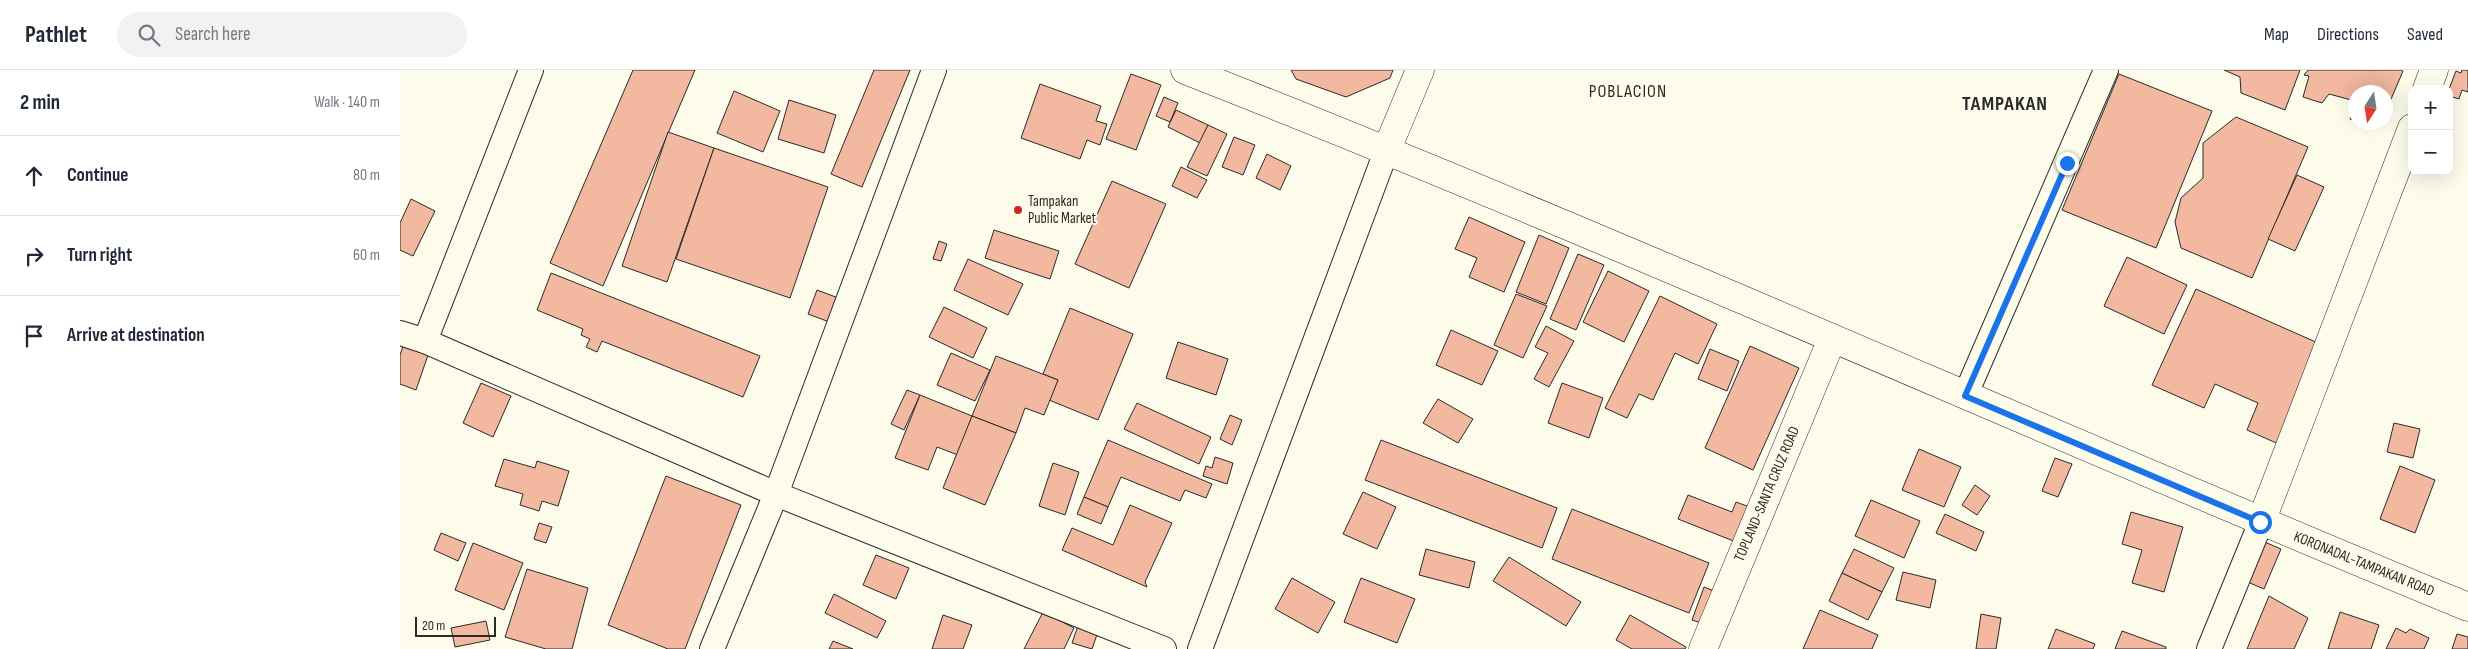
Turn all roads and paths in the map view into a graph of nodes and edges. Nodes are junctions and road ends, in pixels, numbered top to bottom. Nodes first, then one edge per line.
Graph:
1 (531, 70) edge
2 (934, 70) edge
3 (1185, 70) edge
4 (1420, 70) edge
5 (2106, 70) edge
6 (2434, 70) edge
7 (2428, 85) edge
8 (2411, 130) edge
9 (1387, 149) junction
10 (400, 333) edge
11 (1832, 339) junction
12 (425, 341) junction
13 (1965, 396) junction
14 (776, 494) junction
15 (2260, 522) junction
16 (2468, 606) edge
17 (712, 649) edge
18 (1164, 649) edge
19 (1200, 649) edge
20 (1703, 649) edge
21 (2209, 649) edge

1 - 12 street
2 - 14 street
3 - 9 main road, KORONADAL-TAMPAKAN ROAD
4 - 9 main road
5 - 13 street
6 - 7 main road
8 - 15 main road
9 - 11 main road, KORONADAL-TAMPAKAN ROAD
9 - 19 street
10 - 12 street
11 - 13 main road, KORONADAL-TAMPAKAN ROAD
11 - 20 main road, TOPLAND-SANTA CRUZ ROAD
12 - 14 street
13 - 15 main road, KORONADAL-TAMPAKAN ROAD
14 - 17 street
14 - 18 street
15 - 16 main road, KORONADAL-TAMPAKAN ROAD
15 - 21 street

